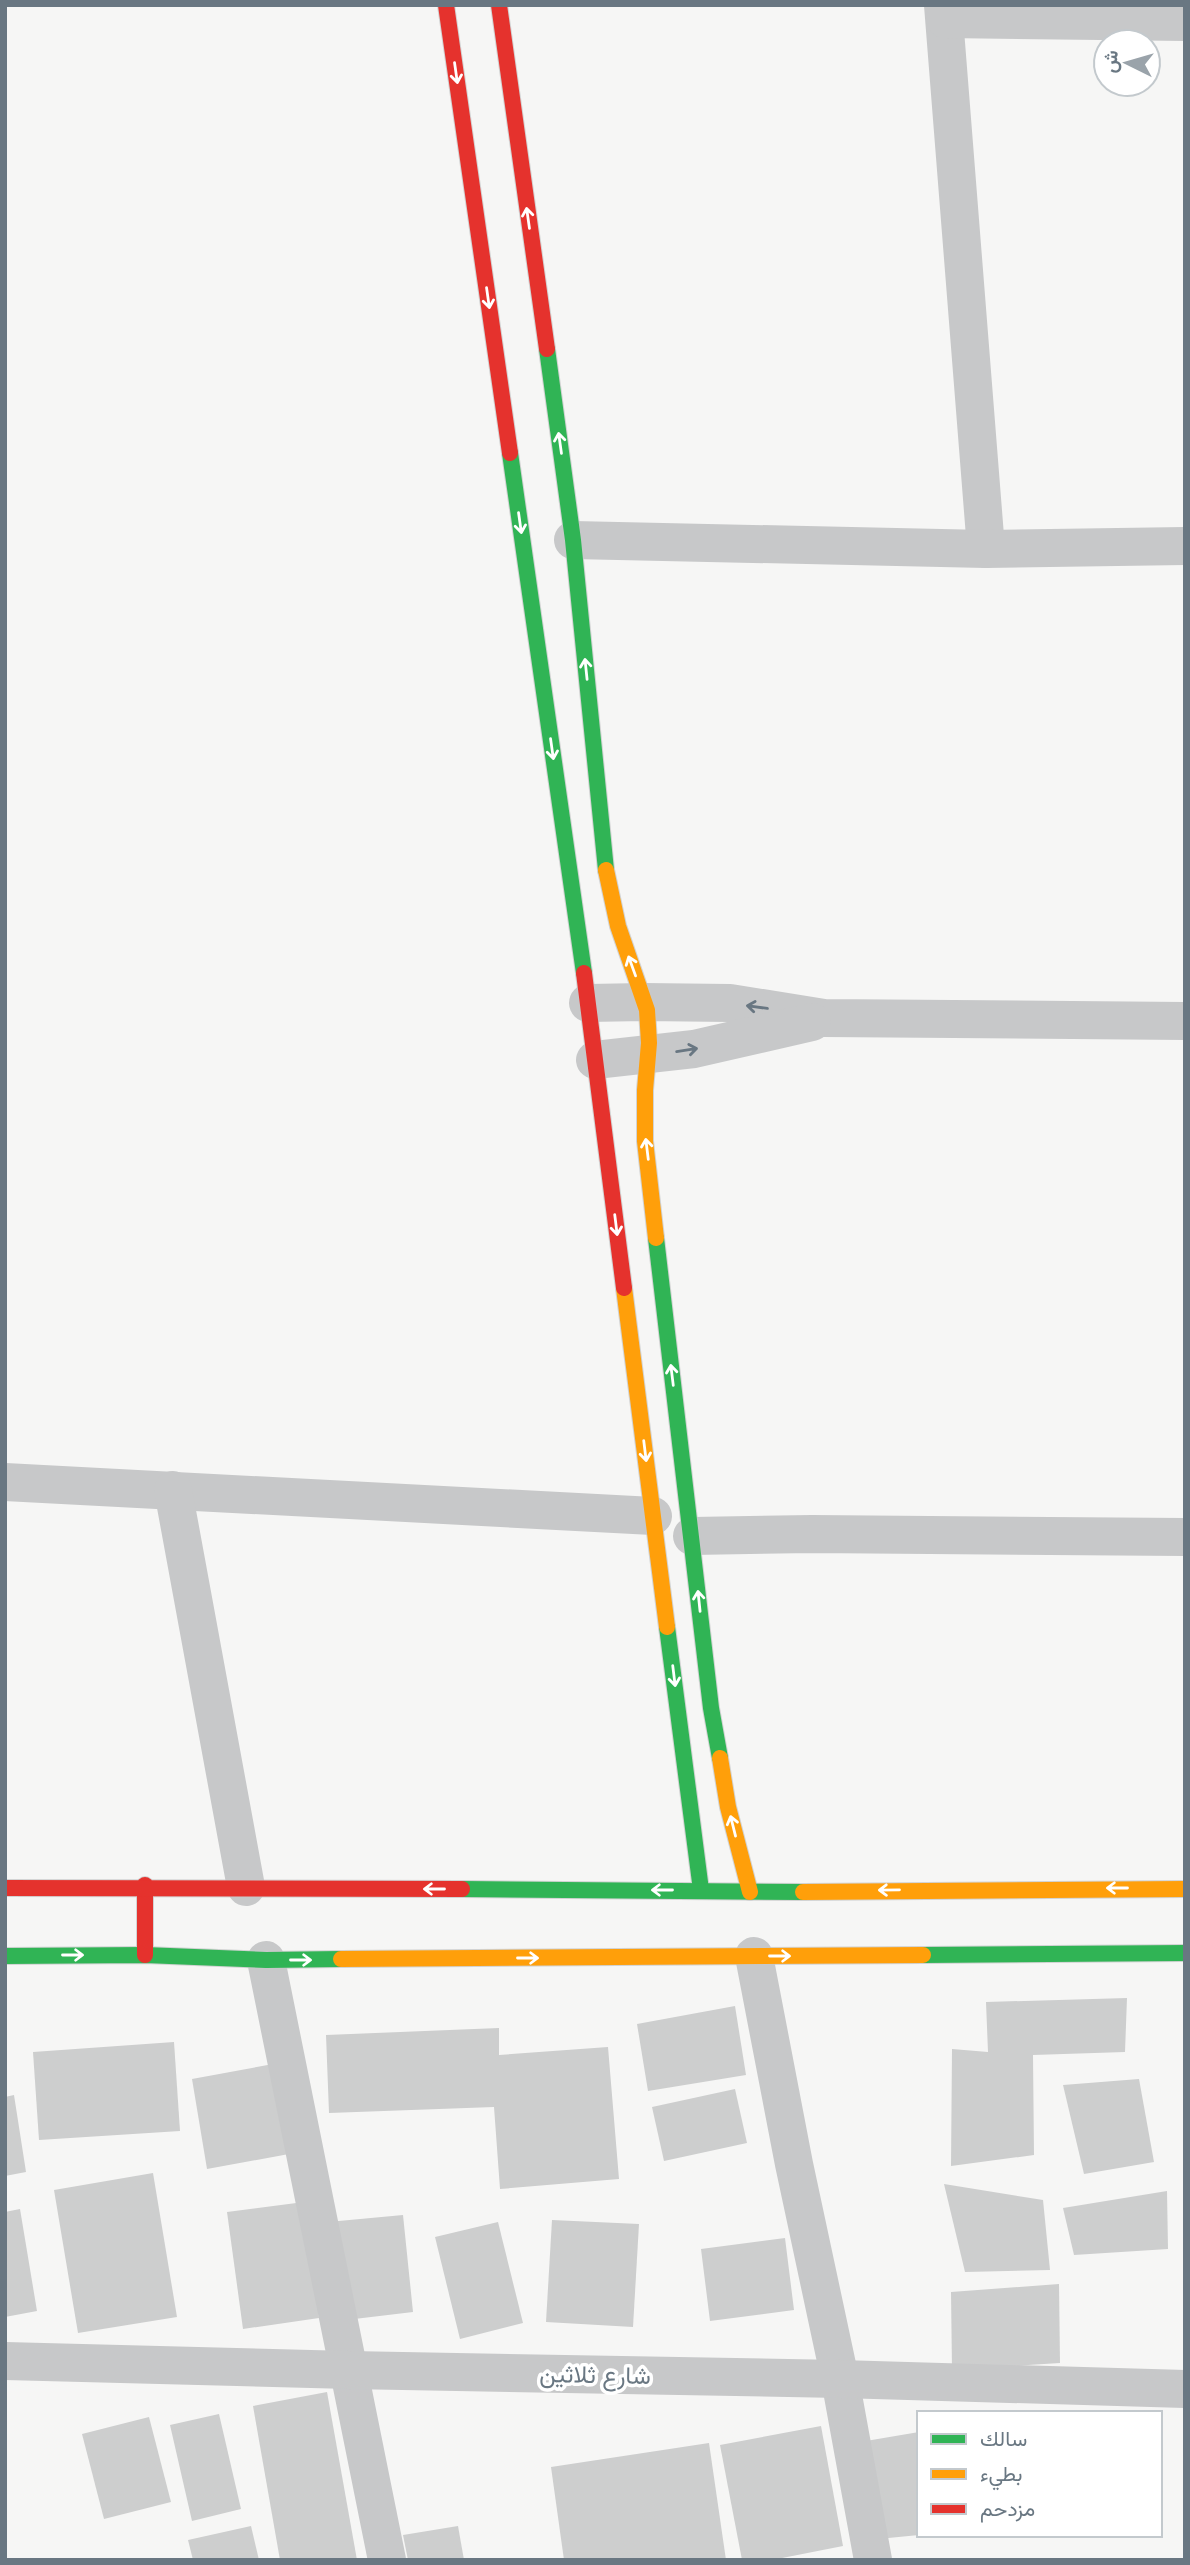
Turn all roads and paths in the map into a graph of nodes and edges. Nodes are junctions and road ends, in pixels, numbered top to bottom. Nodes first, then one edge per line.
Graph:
1 (446, 5) edge
2 (499, 5) edge
3 (944, 12) edge
4 (1185, 22) edge
5 (573, 540) junction
6 (1185, 546) edge
7 (986, 549) junction
8 (644, 1002) junction
9 (588, 1003) junction
10 (824, 1018) junction
11 (1185, 1021) edge
12 (648, 1055) junction
13 (595, 1060) junction
14 (5, 1482) edge
15 (173, 1490) junction
16 (653, 1516) junction
17 (692, 1536) junction
18 (1185, 1537) edge
19 (145, 1885) junction
20 (246, 1887) junction
21 (5, 1888) edge
22 (1185, 1889) edge
23 (701, 1890) junction
24 (750, 1892) junction
25 (1185, 1953) edge
26 (145, 1955) junction
27 (5, 1956) edge
28 (754, 1956) junction
29 (266, 1960) junction
30 (5, 2361) edge
31 (349, 2371) junction
32 (840, 2379) junction
33 (1185, 2389) edge
34 (387, 2560) edge
35 (873, 2560) edge

1 -> 9 street
5 -> 2 street
3 - 4 street
3 - 7 street
5 - 7 street
8 -> 5 street
6 - 7 street
8 - 9 street
10 -> 8 street
8 - 12 street
9 - 13 street
10 - 11 street
12 -> 10 street
12 - 13 street
17 -> 12 street
13 -> 16 street
14 - 15 street
15 - 16 street
15 - 20 street
16 -> 23 street
17 - 18 street
24 -> 17 street
19 - 20 street
19 - 21 street
19 - 26 street
23 -> 20 street
22 -> 24 street
23 - 24 street
28 -> 25 street
27 -> 26 street
26 - 29 street
29 -> 28 street
28 - 32 street
29 - 31 street
30 - 31 street, شارع ثلاثين
31 - 32 street, شارع ثلاثين
31 - 34 street
32 - 33 street, شارع ثلاثين
32 - 35 street

